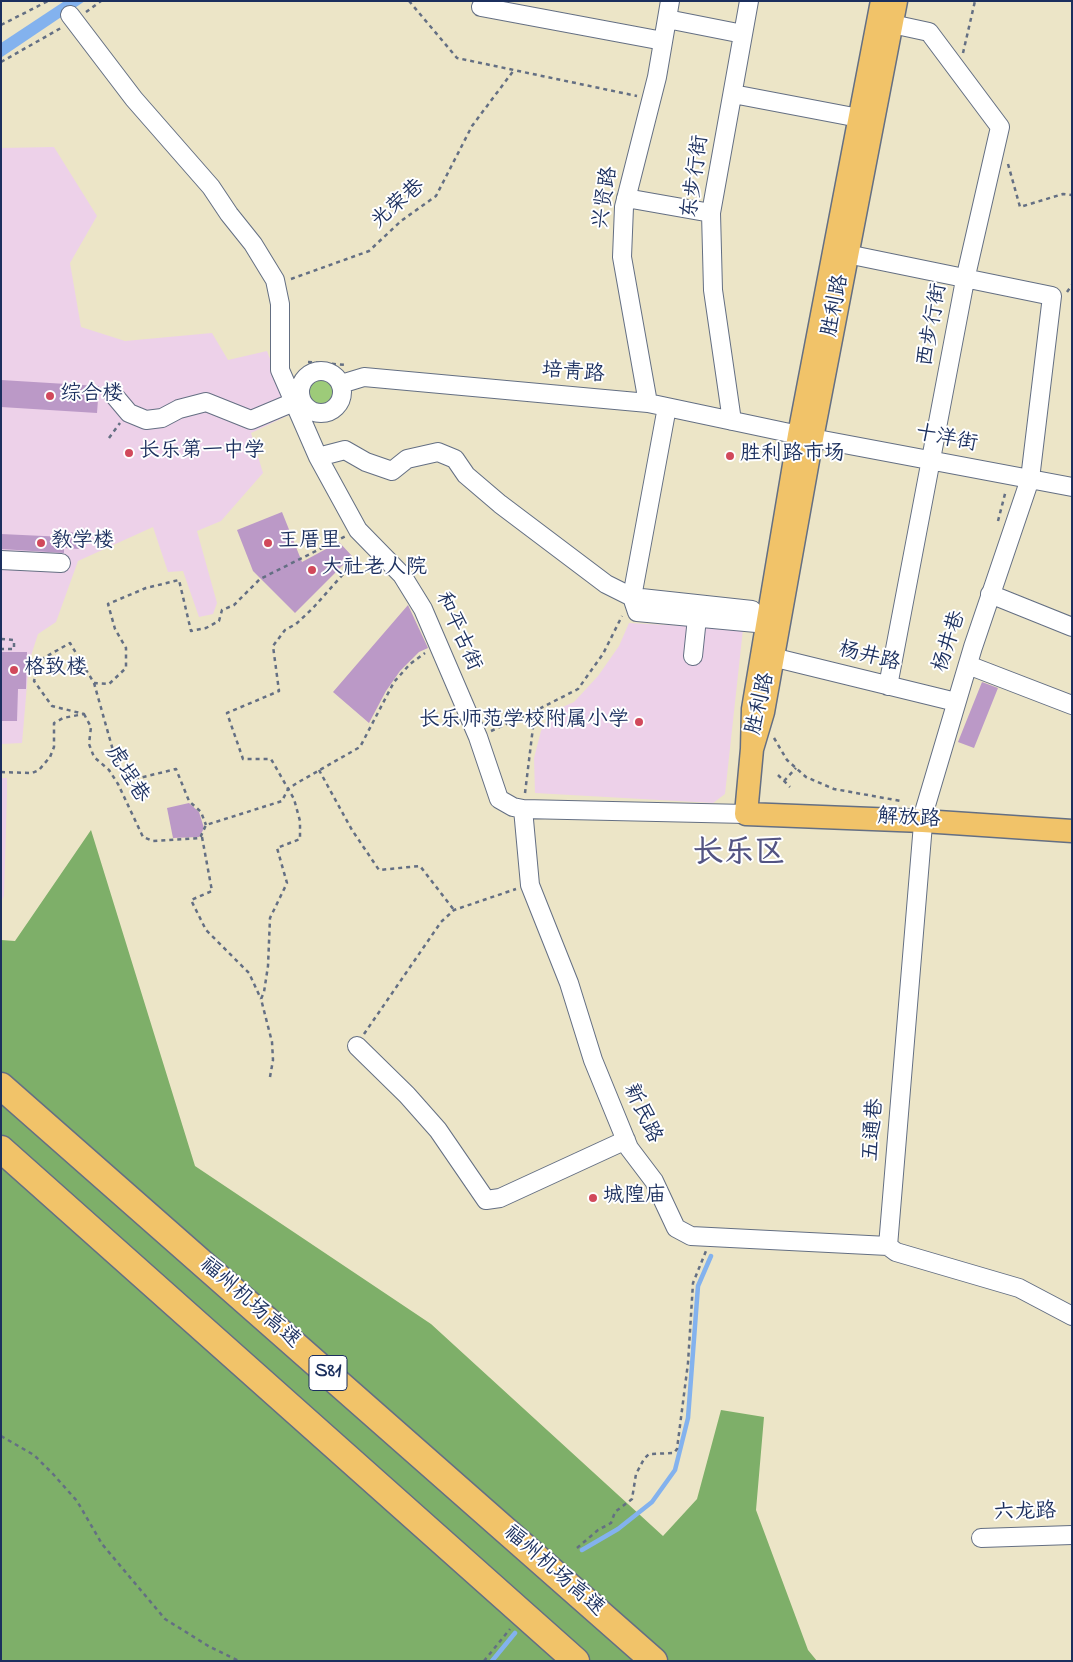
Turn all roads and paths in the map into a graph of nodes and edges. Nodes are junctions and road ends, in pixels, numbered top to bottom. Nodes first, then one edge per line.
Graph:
1 (48, 1) edge
2 (101, 1) edge
3 (409, 1) edge
4 (670, 1) edge
5 (749, 1) edge
6 (882, 1) edge
7 (896, 1) edge
8 (975, 1) edge
9 (481, 7) dead end
10 (72, 18) junction
11 (667, 19) junction
12 (892, 24) junction
13 (1, 25) edge
14 (743, 34) junction
15 (663, 41) junction
16 (1, 62) edge
17 (514, 70) junction
18 (959, 72) junction
19 (733, 94) junction
20 (651, 99) junction
21 (859, 118) junction
22 (996, 144) junction
23 (1072, 195) edge
24 (626, 198) junction
25 (711, 213) junction
26 (847, 254) junction
27 (965, 280) junction
28 (276, 284) junction
29 (308, 362) dead end
30 (347, 365) dead end
31 (341, 384) junction
32 (113, 394) dead end
33 (298, 400) junction
34 (648, 403) junction
35 (667, 407) junction
36 (732, 420) junction
37 (805, 436) junction
38 (318, 457) junction
39 (932, 460) junction
40 (1030, 479) junction
41 (1008, 482) dead end
42 (1072, 486) edge
43 (996, 528) dead end
44 (358, 530) junction
45 (370, 543) junction
46 (1, 560) edge
47 (61, 563) dead end
48 (990, 594) junction
49 (632, 596) junction
50 (760, 617) junction
51 (697, 618) junction
52 (1072, 627) edge
53 (1, 640) edge
54 (439, 644) junction
55 (1, 649) edge
56 (693, 656) dead end
57 (772, 657) junction
58 (968, 665) junction
59 (94, 682) junction
60 (888, 686) junction
61 (956, 702) junction
62 (1072, 705) edge
63 (535, 711) junction
64 (84, 714) junction
65 (478, 738) junction
66 (752, 749) junction
67 (796, 768) dead end
68 (319, 770) junction
69 (1, 772) edge
70 (778, 776) dead end
71 (784, 781) junction
72 (790, 787) dead end
73 (288, 789) junction
74 (523, 809) junction
75 (746, 814) junction
76 (923, 821) junction
77 (206, 825) junction
78 (1072, 831) edge
79 (202, 837) junction
80 (530, 885) junction
81 (454, 910) junction
82 (261, 999) junction
83 (357, 1046) joint
84 (270, 1077) dead end
85 (1, 1086) edge
86 (626, 1140) junction
87 (1, 1149) edge
88 (709, 1235) junction
89 (888, 1246) junction
90 (1072, 1316) edge
91 (1, 1436) edge
92 (1072, 1535) edge
93 (981, 1538) dead end
94 (577, 1548) dead end
95 (514, 1624) dead end
96 (239, 1661) edge
97 (484, 1661) edge
98 (576, 1661) edge
99 (654, 1661) edge

1 - 13 path
2 - 10 path
3 - 17 path
4 - 11 street, 兴贤路
5 - 14 street, 东步行街
6 - 21 main road, 胜利路
7 - 12 main road, 胜利路
8 - 18 path
9 - 15 street
10 - 16 path
10 - 28 street
11 - 14 street
11 - 15 street, 兴贤路
12 - 18 street, 西步行街
12 - 26 main road, 胜利路
14 - 19 street, 东步行街
15 - 20 street, 兴贤路
17 - 20 path
17 - 28 path, 光荣巷
18 - 22 street, 西步行街
19 - 21 street
19 - 25 street, 东步行街
20 - 24 street, 兴贤路
21 - 37 main road, 胜利路
22 - 23 path
22 - 27 street, 西步行街
24 - 25 street
24 - 34 street, 兴贤路
25 - 36 street, 东步行街
26 - 27 street
26 - 37 main road, 胜利路
27 - 39 street, 西步行街
27 - 40 street, 杨井巷
28 - 33 street, 和平古街
29 - 30 path
31 - 33 street
31 - 33 street
31 - 34 street, 培青路
32 - 33 street
33 - 38 street, 和平古街
34 - 35 street, 培青路
35 - 36 street, 培青路
35 - 49 street
36 - 37 street, 培青路
37 - 39 street, 十洋街
37 - 50 main road, 胜利路
37 - 57 main road, 胜利路
38 - 44 street, 和平古街
38 - 49 street
39 - 40 street, 十洋街
39 - 60 street, 西步行街
40 - 42 street, 十洋街
40 - 48 street, 杨井巷
41 - 43 path
44 - 45 street, 和平古街
44 - 59 path
45 - 54 street, 和平古街
45 - 73 path
46 - 47 street
48 - 52 street
48 - 58 street, 杨井巷
49 - 50 street
49 - 51 street
49 - 63 path
50 - 51 street
50 - 66 main road, 胜利路
51 - 56 street
53 - 55 path
54 - 65 street, 和平古街
54 - 68 path
57 - 60 street, 杨井路
57 - 66 main road, 胜利路
58 - 61 street, 杨井巷
58 - 62 street
59 - 64 path
59 - 77 path
60 - 61 street, 杨井路
61 - 76 street, 杨井巷
63 - 65 path
63 - 74 path
64 - 69 path
64 - 79 path, 虎埕巷
65 - 74 street, 和平古街
66 - 75 main road
67 - 71 path
68 - 73 path
68 - 81 path
70 - 71 path
71 - 72 path
73 - 77 path
73 - 82 path
74 - 75 street
74 - 80 street, 新民路
75 - 76 main road, 解放路
76 - 78 main road, 解放路
76 - 89 street, 五通巷
77 - 79 path
79 - 82 path
80 - 81 path
80 - 86 street, 新民路
81 - 83 path
82 - 84 path
83 - 86 street
85 - 99 highway, 福州机场高速 / S81
86 - 88 street, 新民路
87 - 98 highway, S81
88 - 89 street, 新民路
88 - 94 path
89 - 90 street
91 - 96 path
92 - 93 street, 六龙路
95 - 97 path

